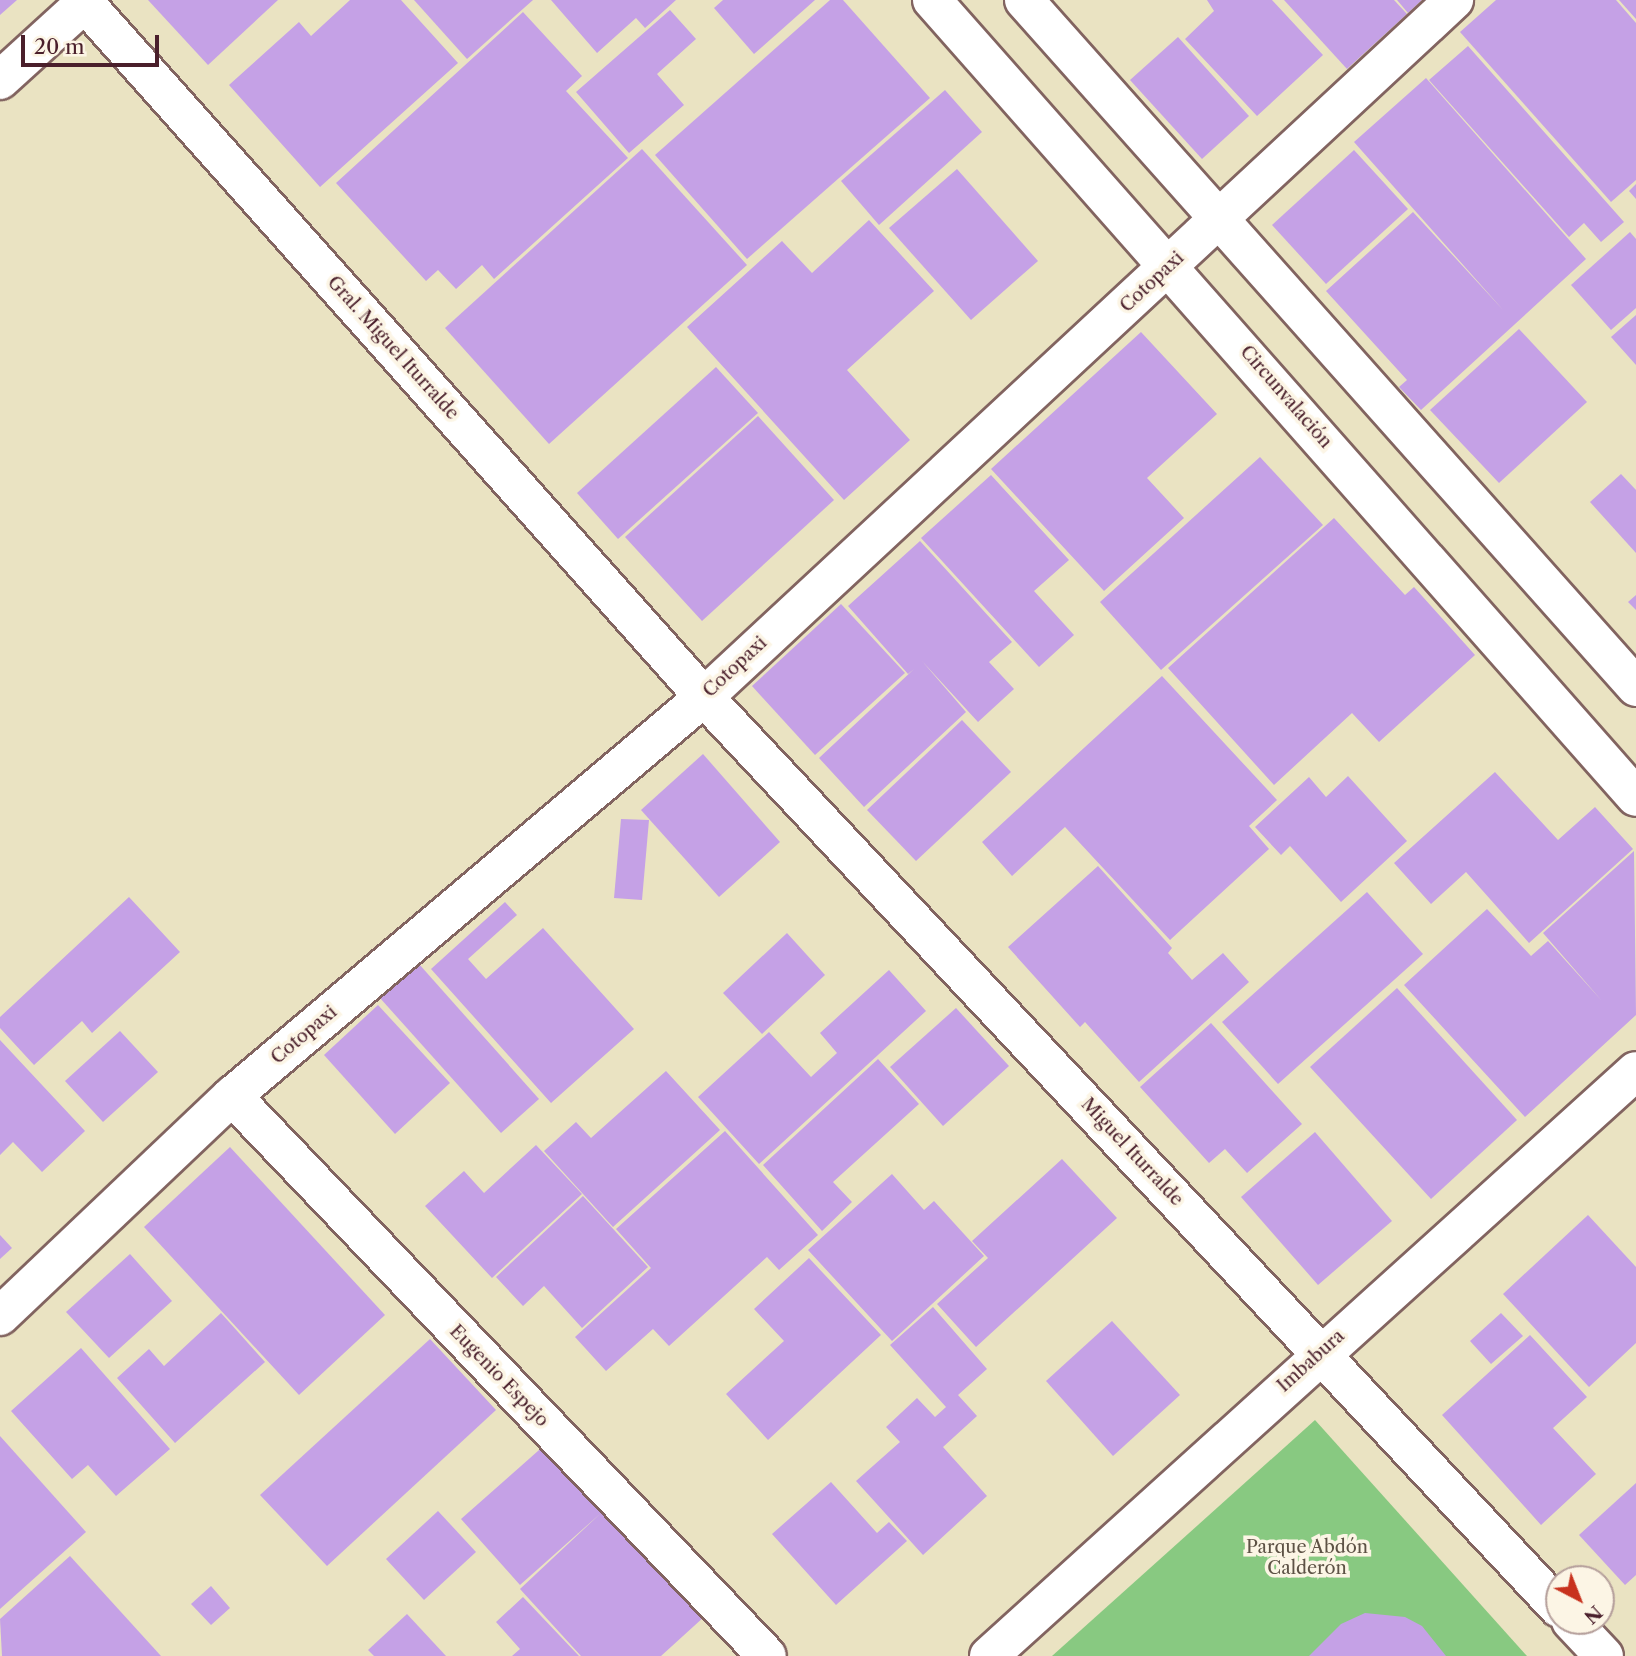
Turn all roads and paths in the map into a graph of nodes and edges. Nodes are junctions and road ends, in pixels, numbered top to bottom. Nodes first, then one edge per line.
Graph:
1 (932, 0) edge
2 (1024, 0) edge
3 (1454, 0) edge
4 (85, 1) edge
5 (0, 80) edge
6 (1219, 219) junction
7 (1170, 265) junction
8 (1636, 687) edge
9 (704, 697) junction
10 (1636, 797) edge
11 (1636, 1071) edge
12 (232, 1096) junction
13 (0, 1316) edge
14 (1320, 1353) junction
15 (1545, 1593) edge
16 (1584, 1635) edge
17 (767, 1656) edge
18 (989, 1656) edge
19 (1604, 1656) edge

1 - 7 street, Circunvalación
2 - 6 street
3 - 6 street, Cotopaxi
4 - 5 street
4 - 9 street, Gral. Miguel Iturralde
6 - 7 street, Cotopaxi
6 - 8 street
7 - 9 street, Cotopaxi
7 - 10 street, Circunvalación
9 - 12 street, Cotopaxi
9 - 14 street, Miguel Iturralde
11 - 14 street, Imbabura
12 - 13 street, Cotopaxi
12 - 17 street, Eugenio Espejo
14 - 15 street, Miguel Iturralde
14 - 18 street, Imbabura
16 - 19 street

